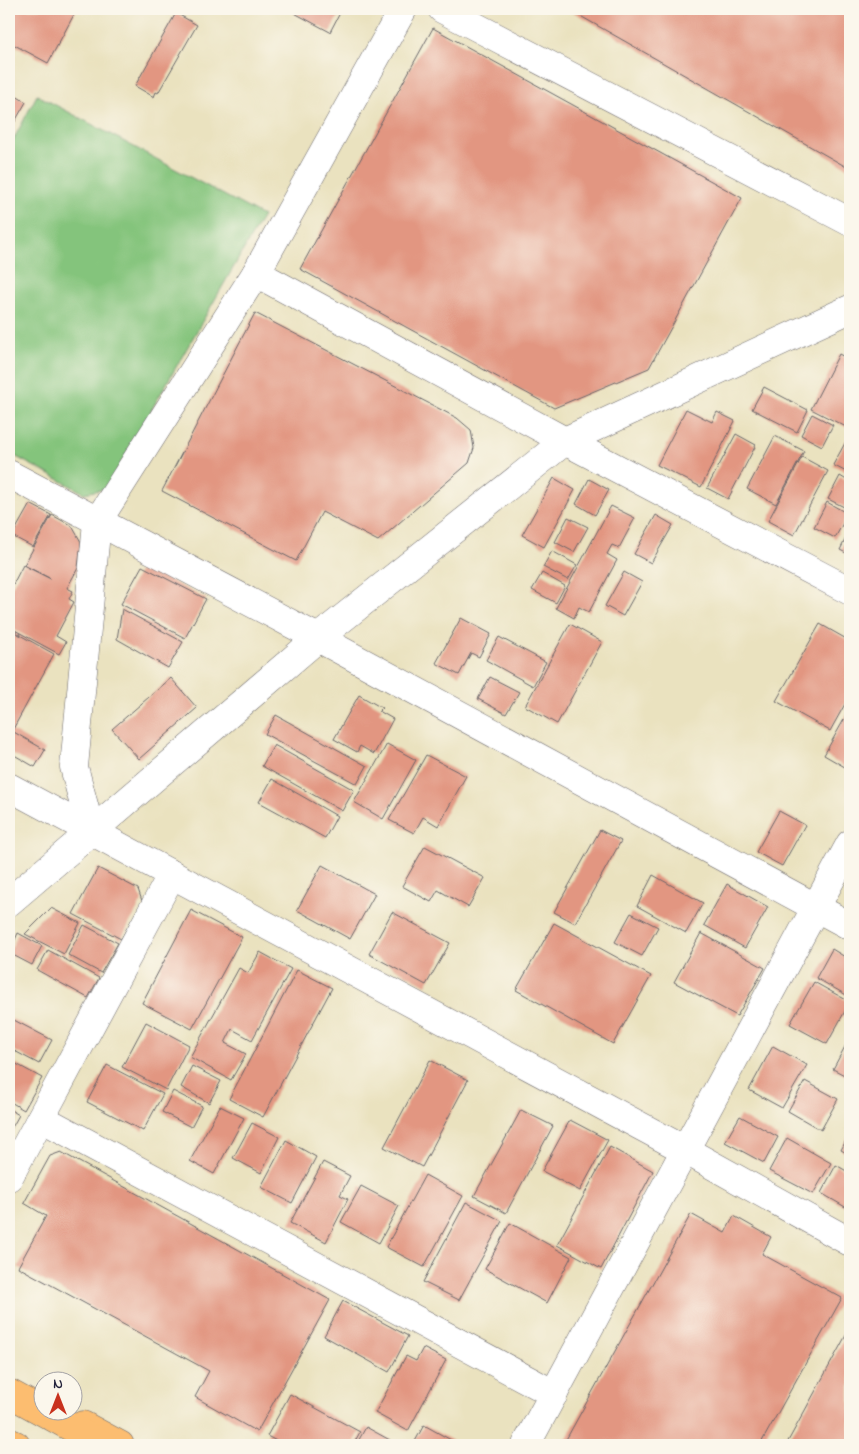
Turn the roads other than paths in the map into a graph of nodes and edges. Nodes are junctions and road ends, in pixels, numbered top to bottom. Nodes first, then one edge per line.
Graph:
1 (403, 9) edge
2 (442, 9) edge
3 (850, 222) edge
4 (256, 273) junction
5 (850, 309) edge
6 (565, 441) junction
7 (9, 474) edge
8 (97, 522) junction
9 (850, 591) edge
10 (318, 638) junction
11 (9, 787) edge
12 (91, 832) junction
13 (850, 844) edge
14 (172, 874) junction
15 (9, 902) edge
16 (815, 907) junction
17 (850, 926) edge
18 (40, 1118) junction
19 (685, 1150) junction
20 (9, 1177) edge
21 (850, 1242) edge
22 (9, 1385) edge
23 (9, 1393) edge
24 (554, 1394) junction
25 (32, 1398) edge
26 (76, 1422) edge
27 (10, 1444) edge
28 (16, 1445) edge
29 (103, 1445) edge
30 (120, 1445) edge
31 (526, 1445) edge

1 - 4 street
2 - 3 street
4 - 6 street
4 - 8 street
5 - 6 street
6 - 9 street
6 - 10 street
7 - 8 street
8 - 10 street
8 - 12 street
10 - 12 street
10 - 16 street
11 - 12 street
12 - 14 street
12 - 15 street
13 - 16 street
14 - 18 street
14 - 19 street
16 - 17 street
16 - 19 street
18 - 20 street
18 - 24 street
19 - 21 street
19 - 24 street
22 - 25 highway
23 - 29 highway
24 - 31 street
26 - 30 highway
27 - 28 highway

